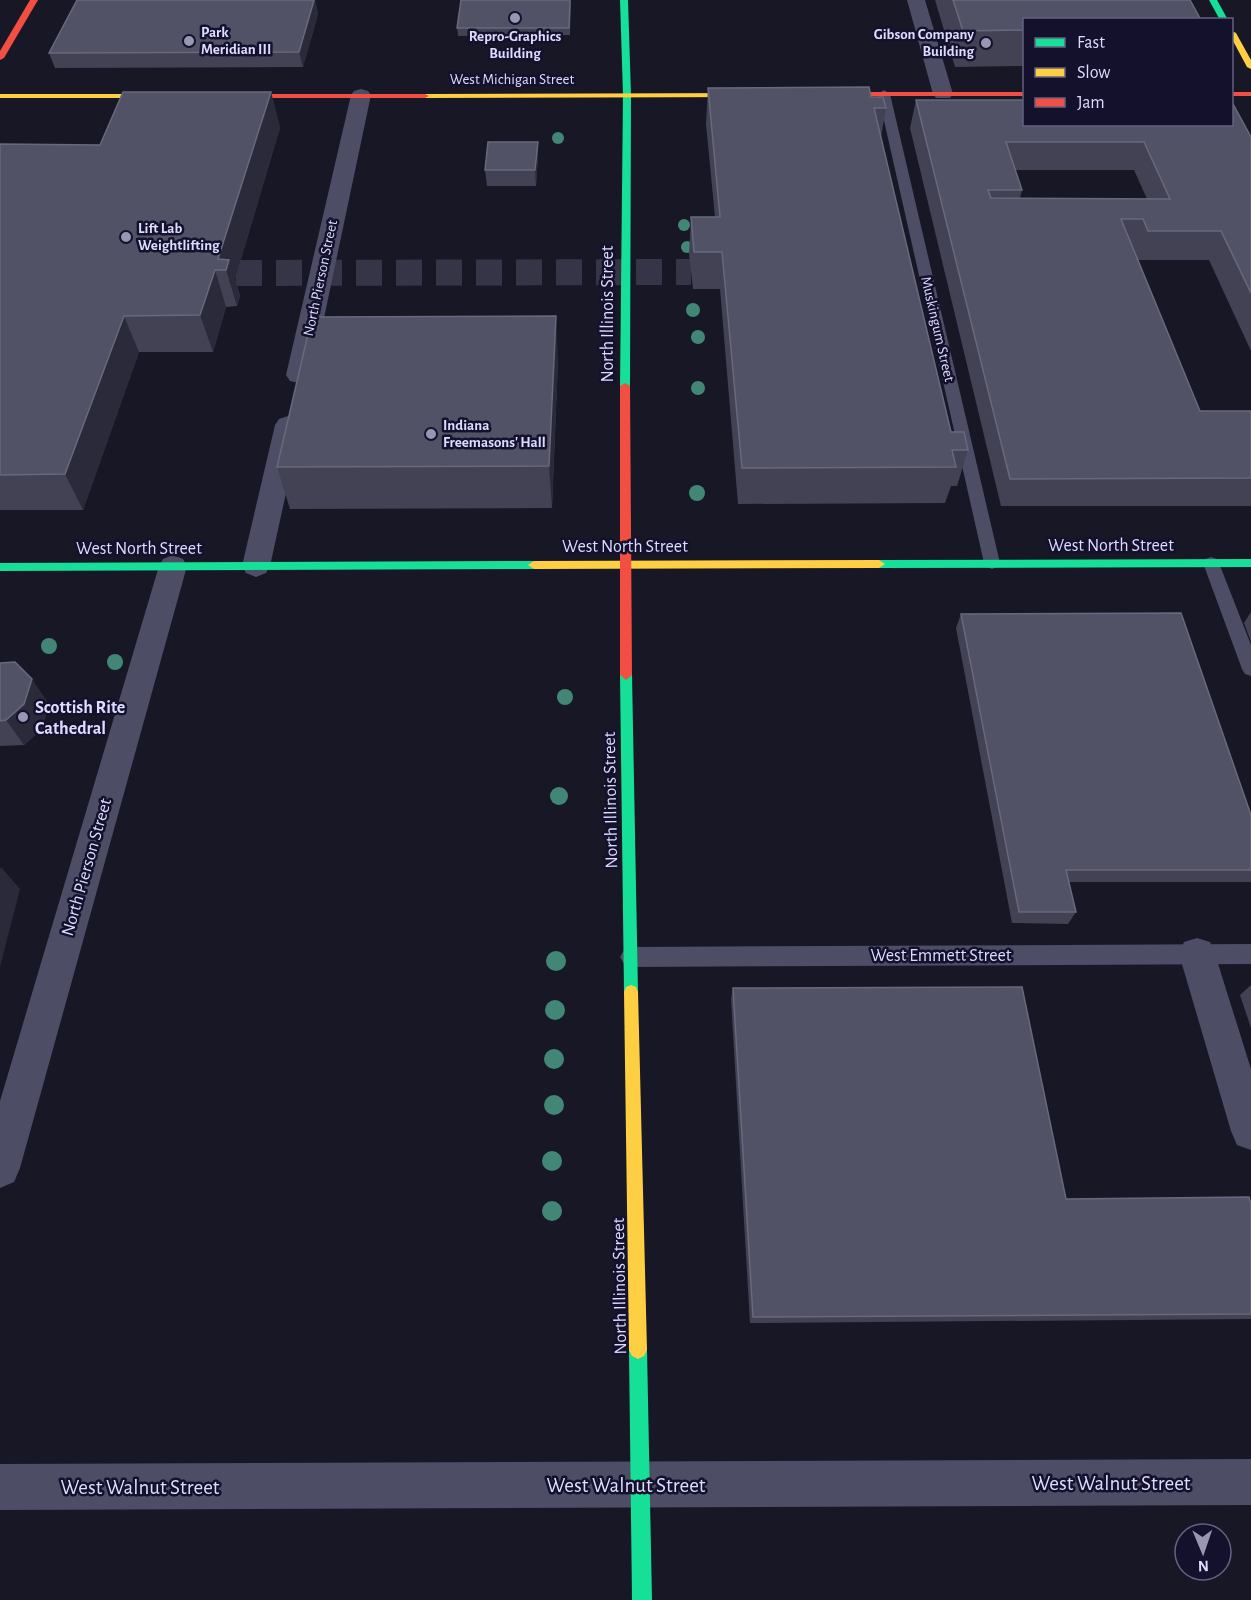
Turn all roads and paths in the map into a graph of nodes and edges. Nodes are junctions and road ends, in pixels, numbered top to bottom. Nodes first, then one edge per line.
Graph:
1 (34, 0) edge
2 (624, 0) edge
3 (916, 0) edge
4 (1213, 0) edge
5 (1223, 18) edge
6 (1233, 35) edge
7 (0, 58) edge
8 (1251, 66) edge
9 (814, 94) edge
10 (884, 94) junction
11 (943, 94) junction
12 (1023, 94) edge
13 (1233, 94) edge
14 (1251, 94) edge
15 (361, 95) junction
16 (627, 95) junction
17 (763, 95) edge
18 (0, 96) edge
19 (186, 96) edge
20 (209, 96) edge
21 (1251, 562) edge
22 (992, 563) junction
23 (1211, 563) junction
24 (624, 565) junction
25 (173, 566) junction
26 (256, 566) junction
27 (0, 567) edge
28 (1251, 669) edge
29 (1197, 954) junction
30 (1251, 954) edge
31 (631, 957) junction
32 (1251, 1131) edge
33 (0, 1168) edge
34 (1251, 1482) edge
35 (640, 1484) junction
36 (0, 1487) edge
37 (642, 1600) edge

1 - 7 main road
2 - 16 main road, North Illinois Street
3 - 11 street
4 - 5 main road
6 - 8 main road
9 - 10 main road
10 - 11 main road
10 - 22 lane, Muskingum Street
11 - 12 main road
13 - 14 main road
15 - 16 main road, West Michigan Street
15 - 20 main road, West Michigan Street
15 - 26 street, North Pierson Street
16 - 17 main road, West Michigan Street
16 - 24 main road, North Illinois Street
18 - 19 main road
21 - 23 main road, West North Street
22 - 23 main road, West North Street
22 - 24 main road, West North Street
23 - 28 lane
24 - 26 main road, West North Street
24 - 31 main road, North Illinois Street
25 - 26 main road, West North Street
25 - 27 main road, West North Street
25 - 33 street, North Pierson Street
29 - 30 lane, West Emmett Street
29 - 31 lane, West Emmett Street
29 - 32 street
31 - 35 main road, North Illinois Street
34 - 35 street, West Walnut Street
35 - 36 street, West Walnut Street
35 - 37 main road, North Illinois Street

